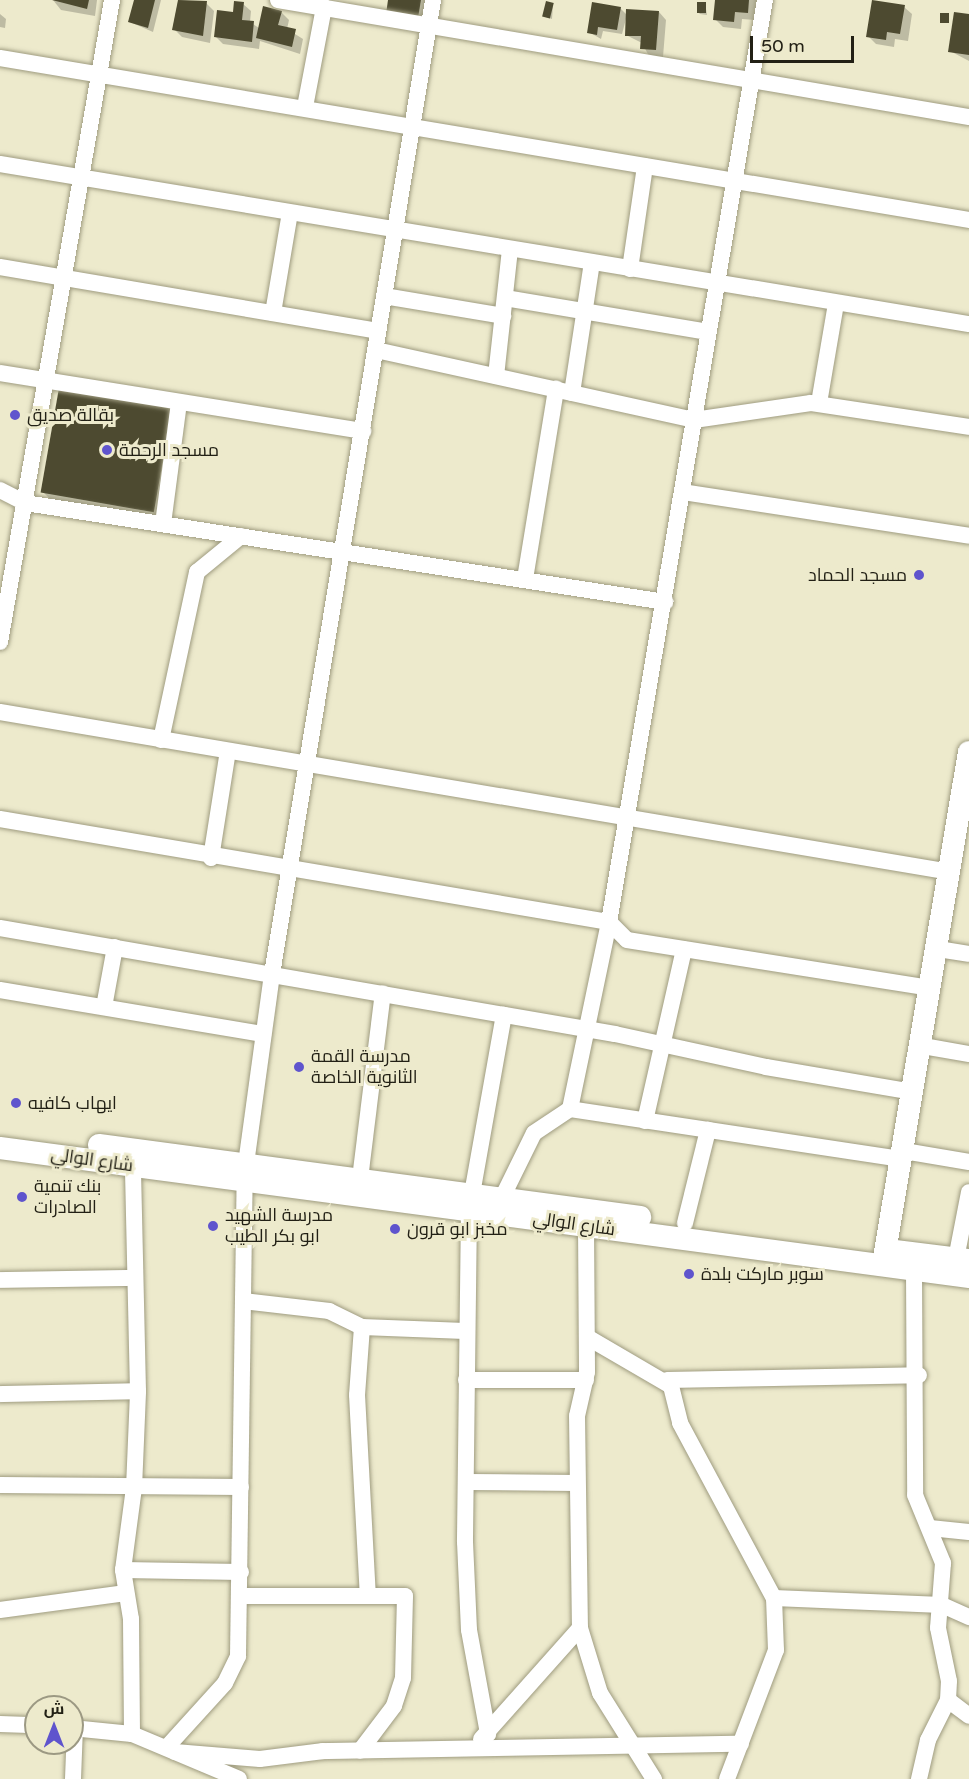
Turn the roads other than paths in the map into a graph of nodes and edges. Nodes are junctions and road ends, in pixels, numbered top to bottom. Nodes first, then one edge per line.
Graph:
1 (112, 0) edge
2 (278, 0) edge
3 (433, 0) edge
4 (765, 0) edge
5 (324, 7) junction
6 (429, 24) junction
7 (0, 58) edge
8 (99, 75) junction
9 (751, 81) junction
10 (305, 107) junction
11 (969, 117) edge
12 (412, 125) junction
13 (0, 164) edge
14 (645, 166) junction
15 (80, 176) junction
16 (733, 181) junction
17 (290, 213) junction
18 (969, 220) edge
19 (395, 230) junction
20 (510, 250) junction
21 (592, 263) junction
22 (0, 267) edge
23 (630, 269) junction
24 (61, 278) junction
25 (716, 283) junction
26 (384, 296) junction
27 (505, 298) junction
28 (836, 304) junction
29 (585, 311) junction
30 (273, 314) junction
31 (503, 316) junction
32 (969, 324) edge
33 (378, 331) junction
34 (708, 332) junction
35 (376, 350) junction
36 (0, 373) edge
37 (496, 376) junction
38 (45, 381) junction
39 (564, 391) junction
40 (179, 403) junction
41 (819, 403) junction
42 (694, 420) junction
43 (969, 427) edge
44 (363, 431) junction
45 (0, 490) edge
46 (683, 492) junction
47 (25, 503) junction
48 (163, 524) junction
49 (241, 536) junction
50 (969, 536) edge
51 (343, 552) junction
52 (525, 579) junction
53 (5, 584) edge
54 (665, 602) junction
55 (0, 642) edge
56 (0, 712) edge
57 (161, 740) junction
58 (228, 751) junction
59 (969, 752) edge
60 (310, 763) junction
61 (626, 818) junction
62 (0, 819) edge
63 (962, 845) edge
64 (211, 858) junction
65 (290, 871) junction
66 (950, 872) junction
67 (609, 922) junction
68 (0, 928) edge
69 (115, 948) junction
70 (684, 949) junction
71 (938, 949) junction
72 (969, 954) edge
73 (272, 974) junction
74 (932, 988) junction
75 (0, 990) edge
76 (383, 993) junction
77 (104, 1007) junction
78 (504, 1014) junction
79 (589, 1029) junction
80 (263, 1034) junction
81 (664, 1044) junction
82 (922, 1046) junction
83 (969, 1054) edge
84 (914, 1092) junction
85 (570, 1109) junction
86 (645, 1121) junction
87 (708, 1131) junction
88 (0, 1133) edge
89 (0, 1148) edge
90 (903, 1155) junction
91 (969, 1162) edge
92 (133, 1166) junction
93 (246, 1172) junction
94 (360, 1179) junction
95 (969, 1192) edge
96 (502, 1198) junction
97 (471, 1202) junction
98 (685, 1223) junction
99 (586, 1225) junction
100 (884, 1258) junction
101 (965, 1265) edge
102 (914, 1270) junction
103 (133, 1278) junction
104 (0, 1280) edge
105 (243, 1301) junction
106 (362, 1328) junction
107 (465, 1331) junction
108 (587, 1337) junction
109 (919, 1375) junction
110 (466, 1380) junction
111 (586, 1380) junction
112 (666, 1380) junction
113 (138, 1391) junction
114 (0, 1394) edge
115 (466, 1482) junction
116 (576, 1482) junction
117 (0, 1485) edge
118 (241, 1487) junction
119 (134, 1488) junction
120 (930, 1528) junction
121 (969, 1532) edge
122 (123, 1570) junction
123 (241, 1572) junction
124 (126, 1593) junction
125 (241, 1596) junction
126 (368, 1596) junction
127 (774, 1598) junction
128 (942, 1605) junction
129 (0, 1610) edge
130 (969, 1617) edge
131 (580, 1628) junction
132 (948, 1700) junction
133 (969, 1716) edge
134 (0, 1724) edge
135 (24, 1725) edge
136 (84, 1729) edge
137 (132, 1734) junction
138 (488, 1734) junction
139 (741, 1744) junction
140 (632, 1746) junction
141 (172, 1749) junction
142 (360, 1751) junction
143 (467, 1751) junction
144 (73, 1755) edge
145 (73, 1779) edge
146 (239, 1779) edge
147 (654, 1779) edge
148 (727, 1779) edge
149 (919, 1779) edge

1 - 8 street
2 - 5 street
3 - 6 street
4 - 9 street
5 - 6 street
5 - 10 street
6 - 9 street
6 - 12 street
7 - 8 street
8 - 10 street
8 - 15 street
9 - 11 street
9 - 16 street
10 - 12 street
12 - 14 street
12 - 19 street
13 - 15 street
14 - 16 street
14 - 23 street
15 - 17 street
15 - 24 street
16 - 18 street
16 - 25 street
17 - 19 street
17 - 30 street
19 - 20 street
19 - 26 street
20 - 21 street
20 - 27 street
21 - 23 street
21 - 29 street
22 - 24 street
23 - 25 street
24 - 30 street
24 - 38 street
25 - 28 street
25 - 34 street
26 - 31 street
26 - 33 street
27 - 29 street
27 - 31 street
28 - 32 street
28 - 41 street
29 - 34 street
29 - 39 street
30 - 33 street
31 - 37 street
33 - 35 street
34 - 42 street
35 - 37 street
35 - 44 street
36 - 38 street
37 - 39 street
38 - 40 street
38 - 47 street
39 - 42 street
39 - 52 street
40 - 44 street
40 - 48 street
41 - 42 street
41 - 43 street
42 - 46 street
44 - 51 street
45 - 47 street
46 - 50 street
46 - 54 street
47 - 48 street
47 - 53 street
48 - 49 street
49 - 51 street
49 - 57 street
51 - 52 street
51 - 60 street
52 - 54 street
53 - 55 street
54 - 61 street
56 - 57 street
57 - 58 street
58 - 60 street
58 - 64 street
59 - 63 street
60 - 61 street
60 - 65 street
61 - 66 street
61 - 67 street
62 - 64 street
63 - 66 street
64 - 65 street
65 - 67 street
65 - 73 street
66 - 71 street
67 - 70 street
67 - 79 street
68 - 69 street
69 - 73 street
69 - 77 street
70 - 74 street
70 - 81 street
71 - 72 street
71 - 74 street
73 - 76 street
73 - 80 street
74 - 82 street
75 - 77 street
76 - 78 street
76 - 94 street
77 - 80 street
78 - 79 street
78 - 97 street
79 - 81 street
79 - 85 street
80 - 93 street
81 - 84 street
81 - 86 street
82 - 83 street
82 - 84 street
84 - 90 street
85 - 86 street
85 - 96 street
86 - 87 street
87 - 90 street
87 - 98 street
88 - 93 street, شارع الوالي
89 - 92 street, شارع الوالي
90 - 91 street
90 - 100 street
92 - 93 street, شارع الوالي
92 - 103 street
93 - 94 street, شارع الوالي
93 - 97 street, شارع الوالي
93 - 105 street
94 - 97 street, شارع الوالي
95 - 101 street
96 - 97 street, شارع الوالي
96 - 98 street, شارع الوالي
97 - 99 street, شارع الوالي
97 - 107 street
98 - 100 street, شارع الوالي
99 - 100 street, شارع الوالي
99 - 108 street
100 - 101 street, شارع الوالي
100 - 102 street, شارع الوالي
101 - 102 street, شارع الوالي
102 - 109 street
103 - 104 street
103 - 113 street
105 - 106 street
105 - 118 street
106 - 107 street
106 - 126 street
107 - 110 street
108 - 111 street
108 - 112 street
109 - 112 street
109 - 120 street
110 - 111 street
110 - 115 street
111 - 116 street
112 - 127 street
113 - 114 street
113 - 119 street
115 - 116 street
115 - 138 street
116 - 131 street
117 - 119 street
118 - 119 street
118 - 123 street
119 - 122 street
120 - 121 street
120 - 128 street
122 - 123 street
122 - 124 street
123 - 125 street
124 - 129 street
124 - 137 street
125 - 126 street
125 - 141 street
126 - 142 street
127 - 128 street
127 - 139 street
128 - 130 street
128 - 132 street
131 - 138 street
131 - 140 street
132 - 133 street
132 - 149 street
134 - 135 street
136 - 137 street
137 - 141 street
138 - 143 street
139 - 140 street
139 - 148 street
140 - 143 street
140 - 147 street
141 - 142 street
141 - 146 street
142 - 143 street
144 - 145 street

